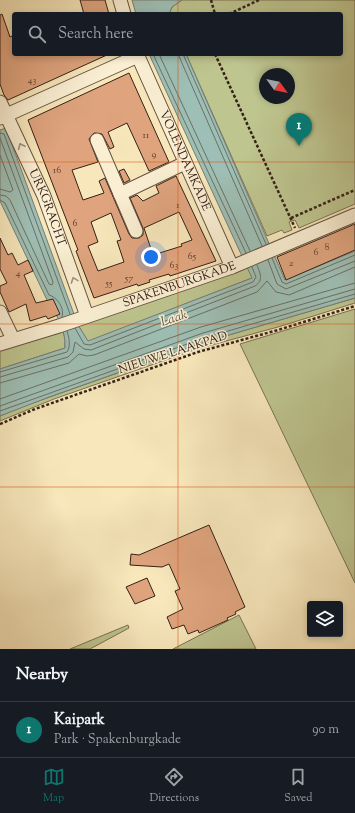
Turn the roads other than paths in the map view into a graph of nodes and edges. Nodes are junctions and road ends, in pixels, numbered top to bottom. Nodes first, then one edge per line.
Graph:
1 (120, 0) edge
2 (123, 12) edge
3 (136, 56) edge
4 (138, 56) edge
5 (0, 102) edge
6 (3, 116) edge
7 (97, 140) dead end
8 (185, 163) junction
9 (120, 194) junction
10 (355, 215) edge
11 (136, 231) dead end
12 (232, 267) junction
13 (0, 312) edge
14 (87, 316) junction
15 (13, 339) junction
16 (0, 344) edge

1 - 2 street
3 - 6 street
4 - 8 street, VOLENDAMKADE
5 - 6 street, URKGRACHT
14 -> 6 street, URKGRACHT
7 - 9 street
8 - 9 street
8 - 12 street, VOLENDAMKADE
9 - 11 street
10 - 12 street, SPAKENBURGKADE
12 - 14 street, SPAKENBURGKADE
13 - 15 street
14 - 15 street, SPAKENBURGKADE
15 - 16 street, SPAKENBURGKADE

